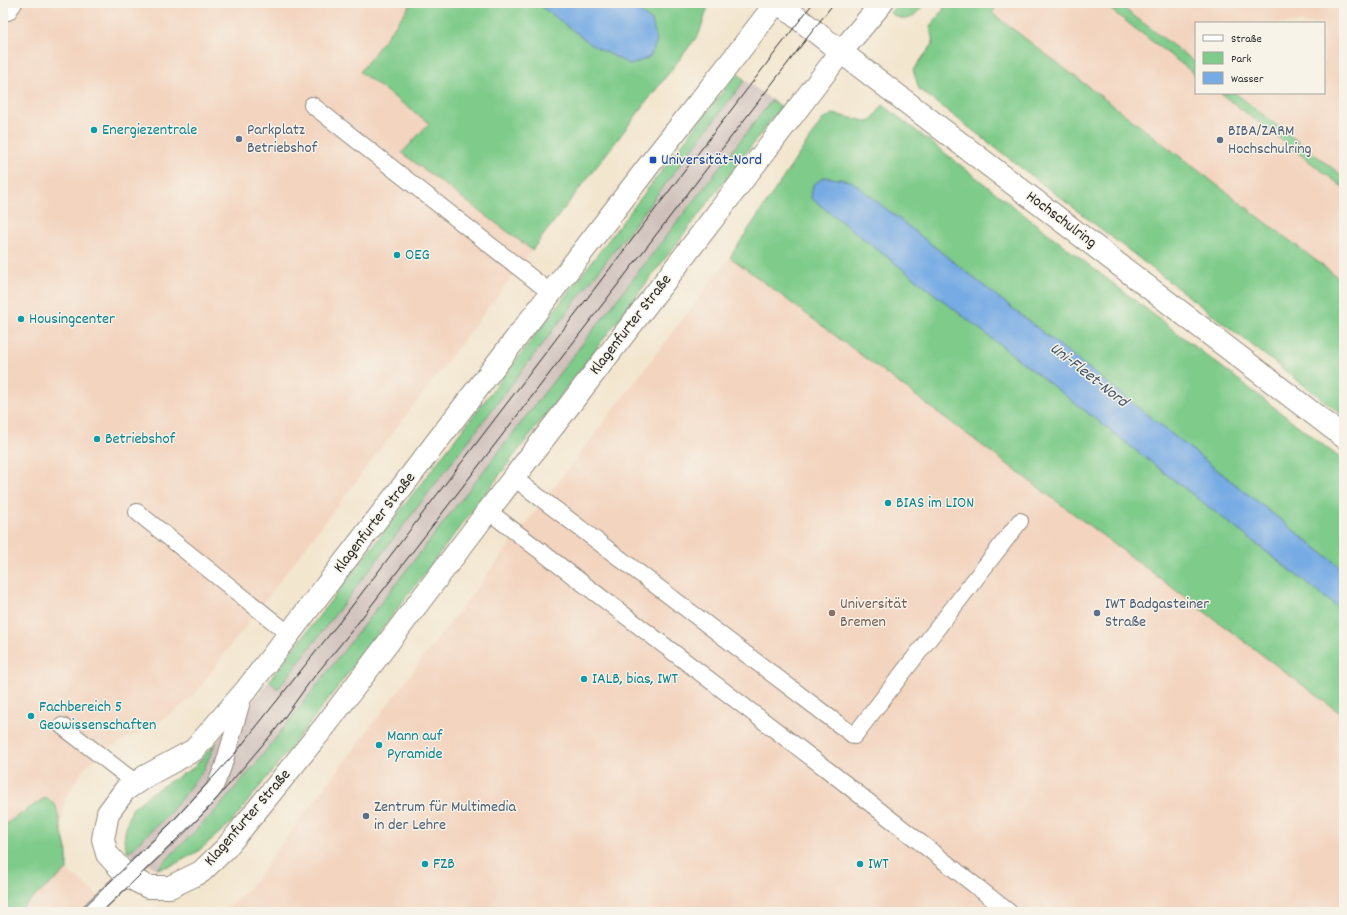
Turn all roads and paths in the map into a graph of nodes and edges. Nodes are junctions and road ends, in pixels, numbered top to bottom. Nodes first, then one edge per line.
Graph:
1 (14, 3) edge
2 (776, 3) edge
3 (779, 3) edge
4 (882, 3) edge
5 (3, 8) edge
6 (841, 52) junction
7 (312, 105) dead end
8 (551, 293) junction
9 (1344, 437) edge
10 (514, 478) junction
11 (488, 511) junction
12 (137, 512) dead end
13 (1020, 521) dead end
14 (289, 634) junction
15 (246, 690) junction
16 (62, 726) dead end
17 (136, 783) junction
18 (127, 876) junction
19 (89, 912) edge
20 (1010, 912) edge

1 - 5 lane
2 - 8 street, Klagenfurter Straße
3 - 6 street, Hochschulring
4 - 6 street, Klagenfurter Straße
6 - 9 street, Hochschulring
6 - 10 street, Klagenfurter Straße
7 - 8 lane
8 - 14 street, Klagenfurter Straße
10 - 11 street, Klagenfurter Straße
10 - 13 lane
11 - 18 street, Klagenfurter Straße
11 - 20 lane
12 - 14 lane
14 - 15 street, Klagenfurter Straße
15 - 17 street, Klagenfurter Straße
15 - 18 lane
16 - 17 lane
17 - 18 street, Klagenfurter Straße
18 - 19 lane

